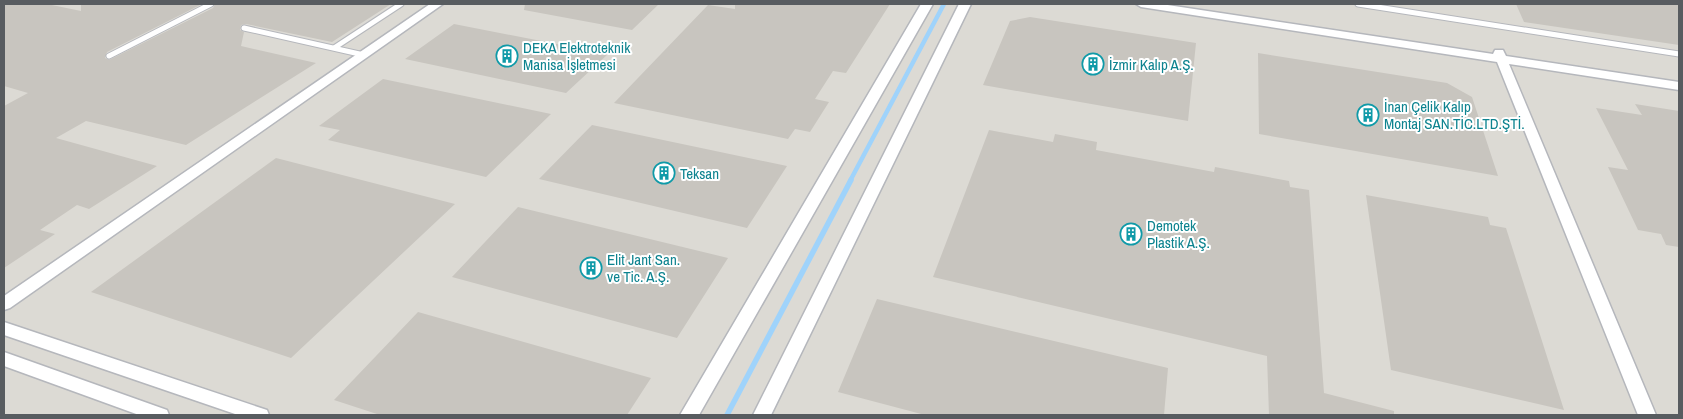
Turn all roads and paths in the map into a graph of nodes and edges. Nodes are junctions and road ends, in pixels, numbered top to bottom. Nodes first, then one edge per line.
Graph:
1 (211, 4) edge
2 (401, 4) edge
3 (438, 4) edge
4 (928, 4) edge
5 (965, 4) edge
6 (1141, 4) edge
7 (1195, 4) edge
8 (1358, 4) edge
9 (244, 28) dead end
10 (334, 48) junction
11 (1500, 54) junction
12 (1679, 54) edge
13 (364, 55) junction
14 (109, 56) dead end
15 (1679, 76) edge
16 (1679, 86) edge
17 (4, 304) edge
18 (4, 328) edge
19 (4, 359) edge
20 (160, 415) edge
21 (260, 415) edge
22 (690, 415) edge
23 (762, 415) edge
24 (1647, 415) edge

1 - 14 lane
2 - 10 lane
3 - 13 street
4 - 22 street
5 - 23 street
6 - 11 street
7 - 11 street
8 - 12 lane
9 - 10 lane
10 - 13 lane
11 - 15 street
11 - 16 street
11 - 24 street
13 - 17 street
18 - 21 street
19 - 20 street

